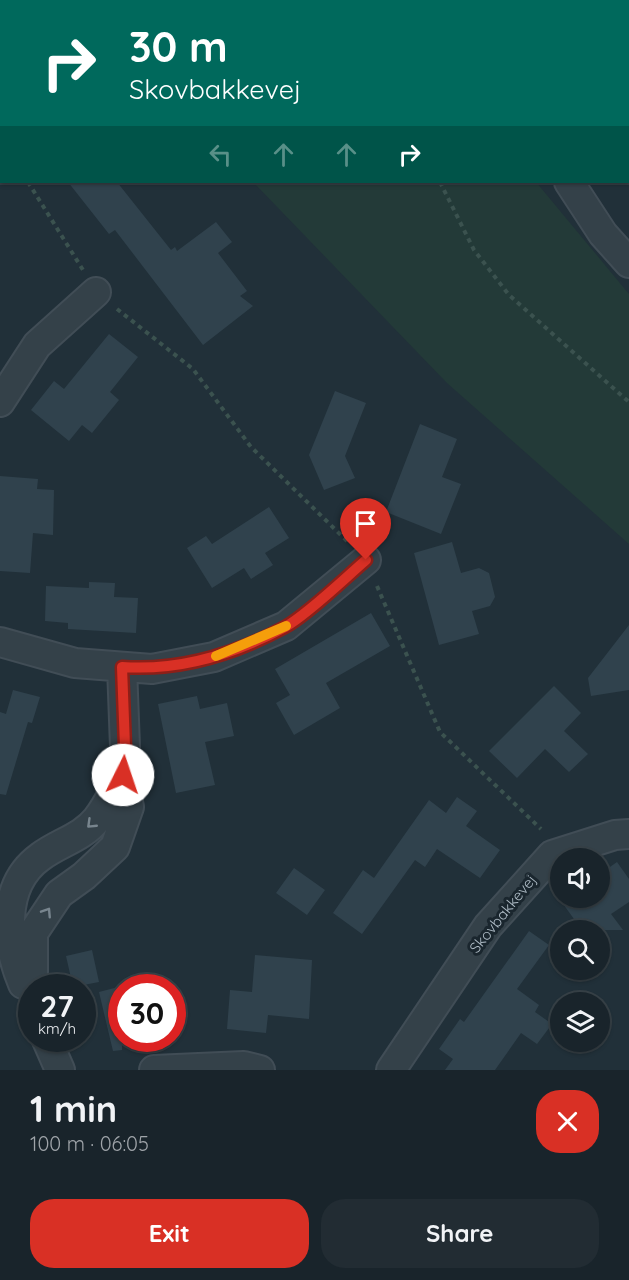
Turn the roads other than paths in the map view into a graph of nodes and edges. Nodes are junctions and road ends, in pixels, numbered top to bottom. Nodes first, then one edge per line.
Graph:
1 (570, 183) edge
2 (629, 263) edge
3 (96, 292) road end
4 (0, 402) edge
5 (366, 560) road end
6 (0, 642) edge
7 (122, 667) junction
8 (123, 775) junction
9 (629, 834) edge
10 (18, 974) edge
11 (33, 974) edge
12 (52, 1052) edge
13 (60, 1070) edge
14 (154, 1070) edge
15 (260, 1070) edge
16 (390, 1070) edge

1 - 2 street
3 - 4 street
5 - 7 street
6 - 7 street
7 - 8 street
8 -> 10 street
11 -> 8 street
9 - 16 street, Skovbakkevej
12 - 13 street
14 - 15 street

